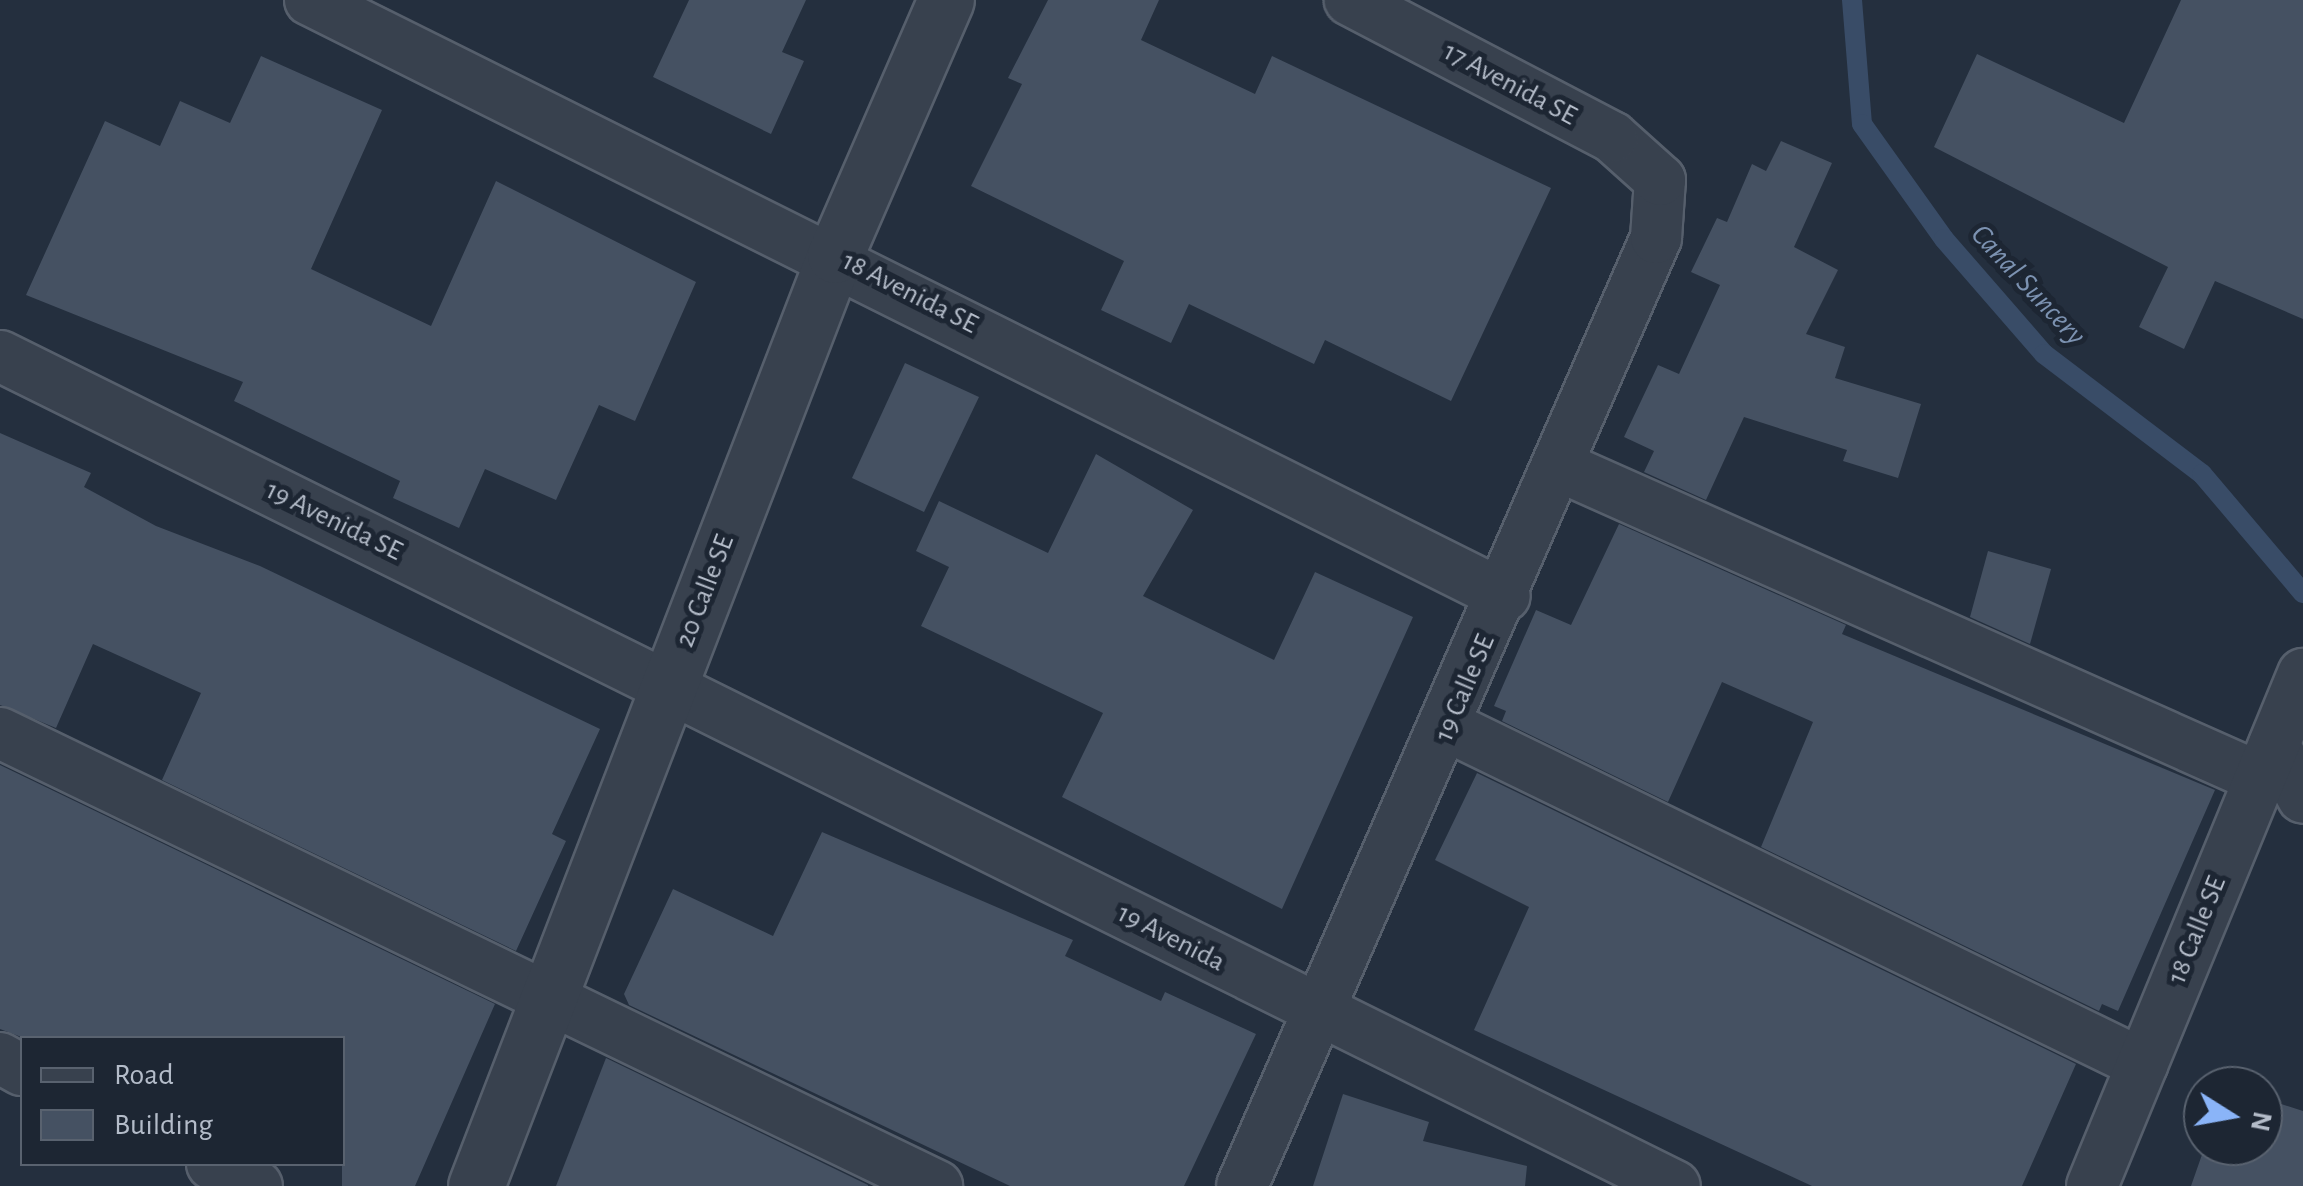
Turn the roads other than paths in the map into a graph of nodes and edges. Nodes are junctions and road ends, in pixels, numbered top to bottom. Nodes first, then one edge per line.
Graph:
1 (310, 0) edge
2 (946, 0) edge
3 (1350, 0) edge
4 (1660, 180) joint
5 (835, 254) junction
6 (0, 356) edge
7 (1559, 466) junction
8 (1504, 596) junction
9 (2299, 683) edge
10 (669, 685) junction
11 (1449, 728) junction
12 (0, 733) edge
13 (2279, 774) edge
14 (552, 1002) junction
15 (1321, 1014) junction
16 (2142, 1064) junction
17 (216, 1166) edge
18 (257, 1186) edge
19 (476, 1186) edge
20 (937, 1186) edge
21 (1242, 1186) edge
22 (1675, 1186) edge
23 (2092, 1186) edge

1 - 5 street, 18 Avenida SE
2 - 5 street, 20 Calle SE
3 - 4 street, 17 Avenida SE
4 - 7 street, 19 Calle SE
5 - 8 street, 18 Avenida SE
5 - 10 street, 20 Calle SE
6 - 10 street, 19 Avenida SE
7 - 8 street, 19 Calle SE
7 - 13 street
8 - 11 street, 19 Calle SE
9 - 13 street, 18 Calle SE
10 - 14 street, 20 Calle SE
10 - 15 street, 19 Avenida
11 - 15 street, 19 Calle SE
11 - 16 street
12 - 14 street
13 - 16 street, 18 Calle SE
14 - 19 street, 20 Calle SE
14 - 20 street
15 - 21 street, 19 Calle SE
15 - 22 street, 19 Avenida
16 - 23 street, 18 Calle SE
17 - 18 street

